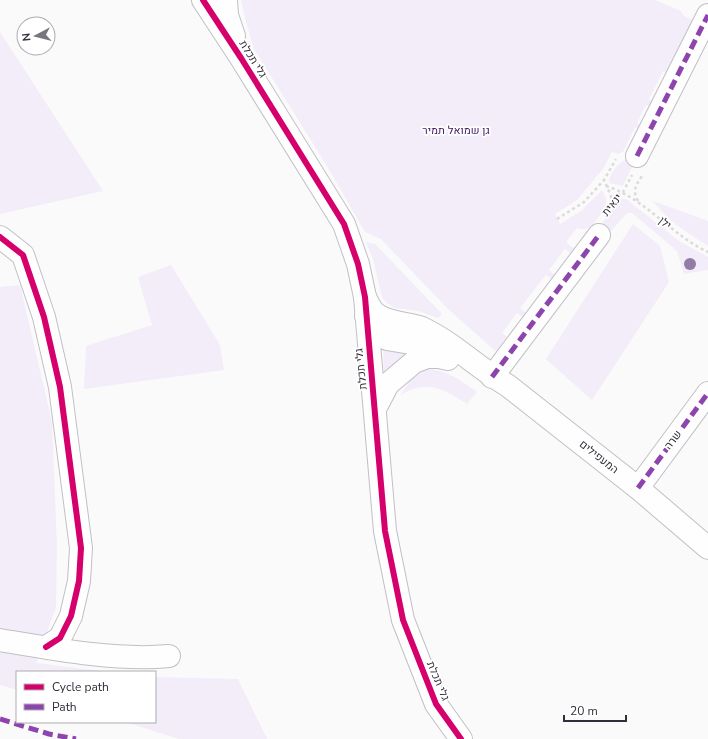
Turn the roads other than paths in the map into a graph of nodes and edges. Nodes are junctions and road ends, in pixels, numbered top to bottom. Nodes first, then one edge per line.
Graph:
1 (203, 0) edge
2 (209, 0) edge
3 (226, 0) edge
4 (708, 15) edge
5 (217, 21) junction
6 (241, 58) junction
7 (637, 160) road end
8 (598, 235) road end
9 (0, 237) edge
10 (366, 307) junction
11 (482, 371) junction
12 (708, 393) edge
13 (375, 409) junction
14 (638, 488) junction
15 (708, 548) edge
16 (0, 640) edge
17 (46, 648) junction
18 (169, 656) dead end
19 (461, 739) edge

1 - 5 street, גלי תכלת
2 - 5 street, גלי תכלת
3 - 6 street, גלי תכלת
4 - 7 street
5 - 6 street, גלי תכלת
6 - 10 street, גלי תכלת
8 - 11 street
9 - 17 street
10 - 11 street, המעפילים
10 - 13 street, גלי תכלת
11 - 13 street, המעפילים
11 - 14 street, המעפילים
12 - 14 street, שרה
13 - 19 street, גלי תכלת
14 - 15 street, המעפילים
16 - 17 street
17 - 18 street

